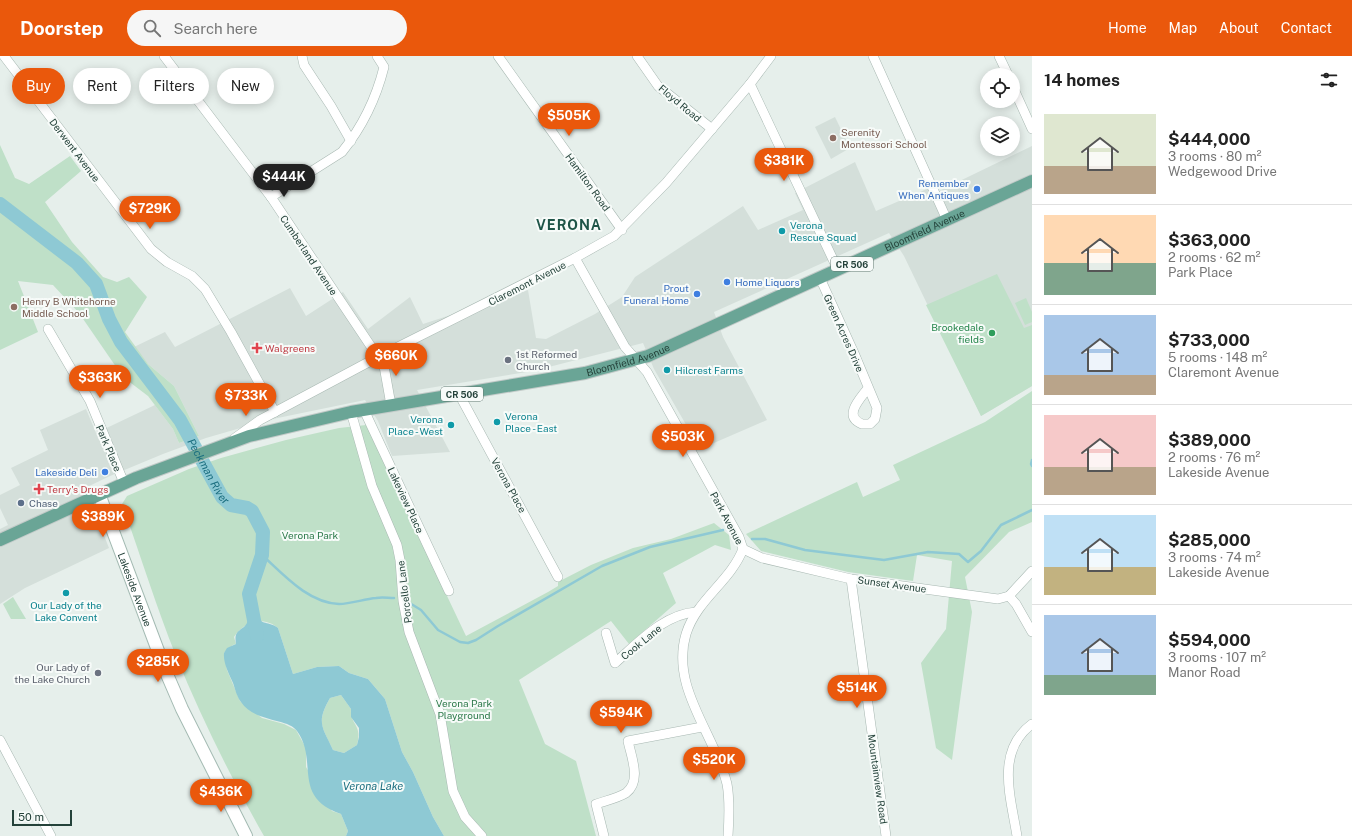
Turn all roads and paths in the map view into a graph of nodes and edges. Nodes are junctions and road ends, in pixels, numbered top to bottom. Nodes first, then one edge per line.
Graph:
1 (4, 56) edge
2 (164, 56) edge
3 (302, 56) edge
4 (377, 56) edge
5 (498, 56) edge
6 (637, 56) edge
7 (771, 56) edge
8 (874, 56) edge
9 (999, 56) edge
10 (1005, 68) edge
11 (750, 84) junction
12 (1020, 102) edge
13 (712, 129) junction
14 (1032, 129) edge
15 (351, 141) junction
16 (1032, 181) edge
17 (271, 197) junction
18 (947, 220) junction
19 (622, 230) junction
20 (575, 258) junction
21 (838, 270) junction
22 (820, 278) junction
23 (48, 329) dead end
24 (378, 357) junction
25 (636, 360) junction
26 (868, 388) dead end
27 (459, 394) junction
28 (391, 405) junction
29 (364, 410) junction
30 (275, 412) junction
31 (351, 412) junction
32 (229, 442) junction
33 (124, 483) junction
34 (98, 494) junction
35 (0, 540) edge
36 (743, 549) junction
37 (1032, 571) edge
38 (558, 577) dead end
39 (850, 578) junction
40 (449, 591) dead end
41 (1012, 599) junction
42 (696, 612) junction
43 (1030, 629) edge
44 (606, 633) dead end
45 (1032, 724) edge
46 (702, 727) junction
47 (0, 740) edge
48 (50, 836) edge
49 (246, 836) edge
50 (482, 836) edge
51 (604, 836) edge
52 (728, 836) edge
53 (886, 836) edge
54 (1017, 836) edge

1 - 30 street, Derwent Avenue
2 - 17 street, Cumberland Avenue
3 - 15 street
4 - 15 street
5 - 19 street, Hamilton Road
6 - 13 street, Floyd Road
7 - 11 street, Claremont Avenue
8 - 18 street
9 - 10 street
11 - 13 street, Claremont Avenue
11 - 21 street
12 - 14 street
13 - 19 street, Claremont Avenue
15 - 17 street
16 - 18 main road, Bloomfield Avenue / CR 506
17 - 24 street, Cumberland Avenue
18 - 21 main road, Bloomfield Avenue / CR 506
19 - 20 street, Claremont Avenue
20 - 24 street, Claremont Avenue
20 - 25 street, Park Avenue
21 - 22 main road, Bloomfield Avenue / CR 506
22 - 25 main road, Bloomfield Avenue / CR 506
22 - 26 street, Green Acres Drive
23 - 33 street, Park Place
24 - 28 street, Cumberland Avenue
24 - 30 street, Claremont Avenue
25 - 27 main road, Bloomfield Avenue / CR 506
25 - 36 street, Park Avenue
27 - 28 main road, Bloomfield Avenue / CR 506
27 - 38 street, Verona Place
28 - 29 main road, Bloomfield Avenue / CR 506
29 - 31 main road, Bloomfield Avenue / CR 506
29 - 40 street, Lakeview Place
30 - 32 street, Claremont Avenue
31 - 32 main road, Bloomfield Avenue / CR 506
31 - 50 street, Porcello Lane
32 - 33 main road, Bloomfield Avenue / CR 506
33 - 34 main road, Bloomfield Avenue / CR 506
34 - 35 main road, Bloomfield Avenue / CR 506
34 - 49 main road, Lakeside Avenue
36 - 39 street, Sunset Avenue
36 - 42 street, Park Avenue
37 - 41 street
39 - 41 street, Sunset Avenue
39 - 53 street, Mountainview Road
41 - 43 street
42 - 44 street, Cook Lane
42 - 46 street, Park Avenue
45 - 54 street
46 - 51 street
46 - 52 street, Park Avenue
47 - 48 street

